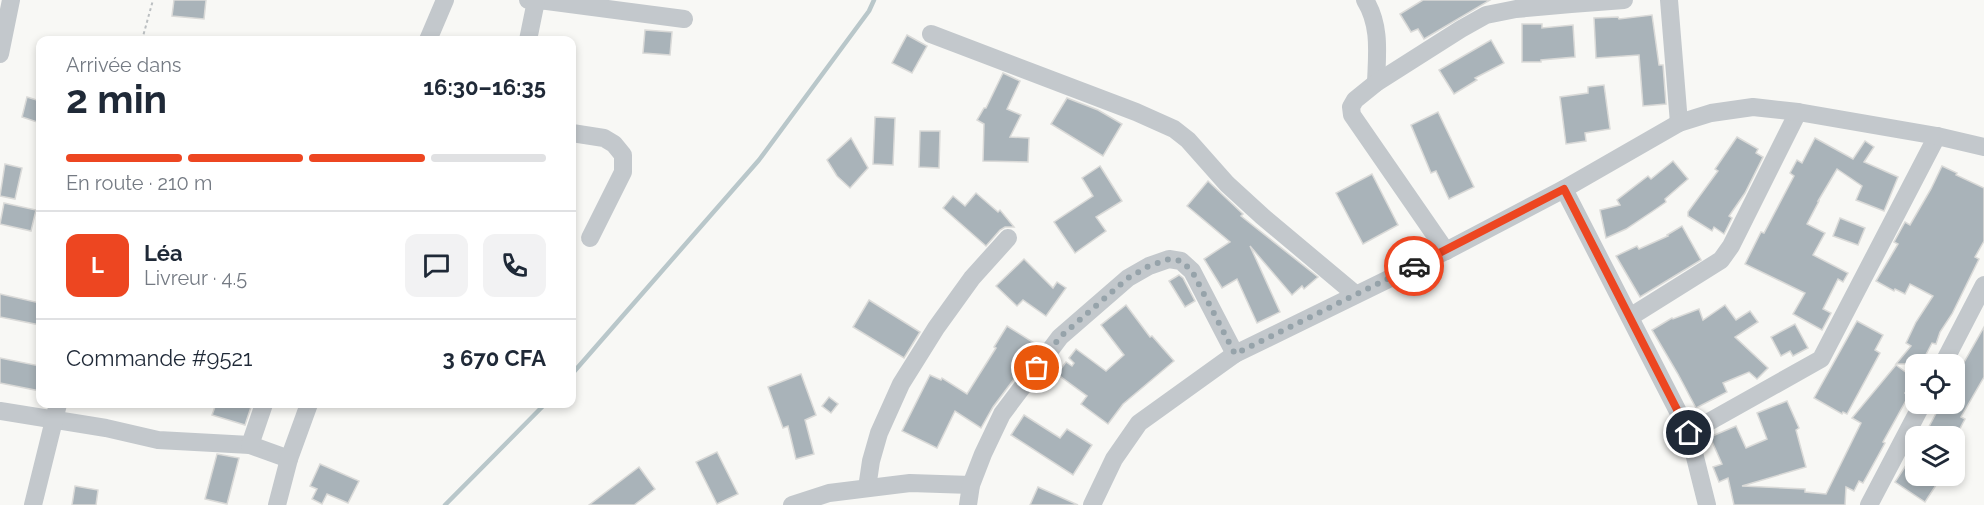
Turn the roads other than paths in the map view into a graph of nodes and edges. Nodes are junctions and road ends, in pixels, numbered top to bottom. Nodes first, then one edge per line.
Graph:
1 (11, 0) edge
2 (445, 0) edge
3 (540, 0) edge
4 (1365, 0) edge
5 (1624, 0) edge
6 (1669, 0) edge
7 (684, 19) dead end
8 (931, 34) dead end
9 (430, 36) edge
10 (529, 36) edge
11 (0, 54) edge
12 (1376, 83) junction
13 (1798, 112) junction
14 (1679, 123) junction
15 (576, 134) edge
16 (1937, 136) junction
17 (1984, 145) edge
18 (1564, 189) junction
19 (590, 238) dead end
20 (1008, 238) dead end
21 (1446, 250) junction
22 (1984, 285) edge
23 (1355, 294) junction
24 (1630, 317) junction
25 (1235, 354) junction
26 (1947, 354) edge
27 (263, 408) edge
28 (308, 408) edge
29 (0, 411) edge
30 (56, 412) edge
31 (1917, 414) edge
32 (1689, 433) junction
33 (250, 445) junction
34 (289, 459) junction
35 (972, 485) junction
36 (867, 488) junction
37 (33, 505) edge
38 (278, 505) edge
39 (792, 505) edge
40 (968, 505) edge
41 (1092, 505) edge
42 (1707, 505) edge
43 (1869, 505) edge

1 - 11 street
2 - 9 street
3 - 7 street
3 - 10 street
4 - 12 street
5 - 12 street
6 - 14 street
8 - 23 street
12 - 21 street
13 - 14 street
13 - 16 street
13 - 24 street
14 - 18 street
15 - 19 street
16 - 17 street
16 - 32 street
18 - 21 street
18 - 24 street
20 - 36 street
21 - 23 street
22 - 26 street
23 - 25 street
24 - 32 street
25 - 35 street
25 - 41 street
27 - 33 street
28 - 34 street
29 - 30 street
30 - 33 street
30 - 37 street
31 - 43 street
32 - 42 street
33 - 34 street
34 - 38 street
35 - 36 street
35 - 40 street
36 - 39 street

